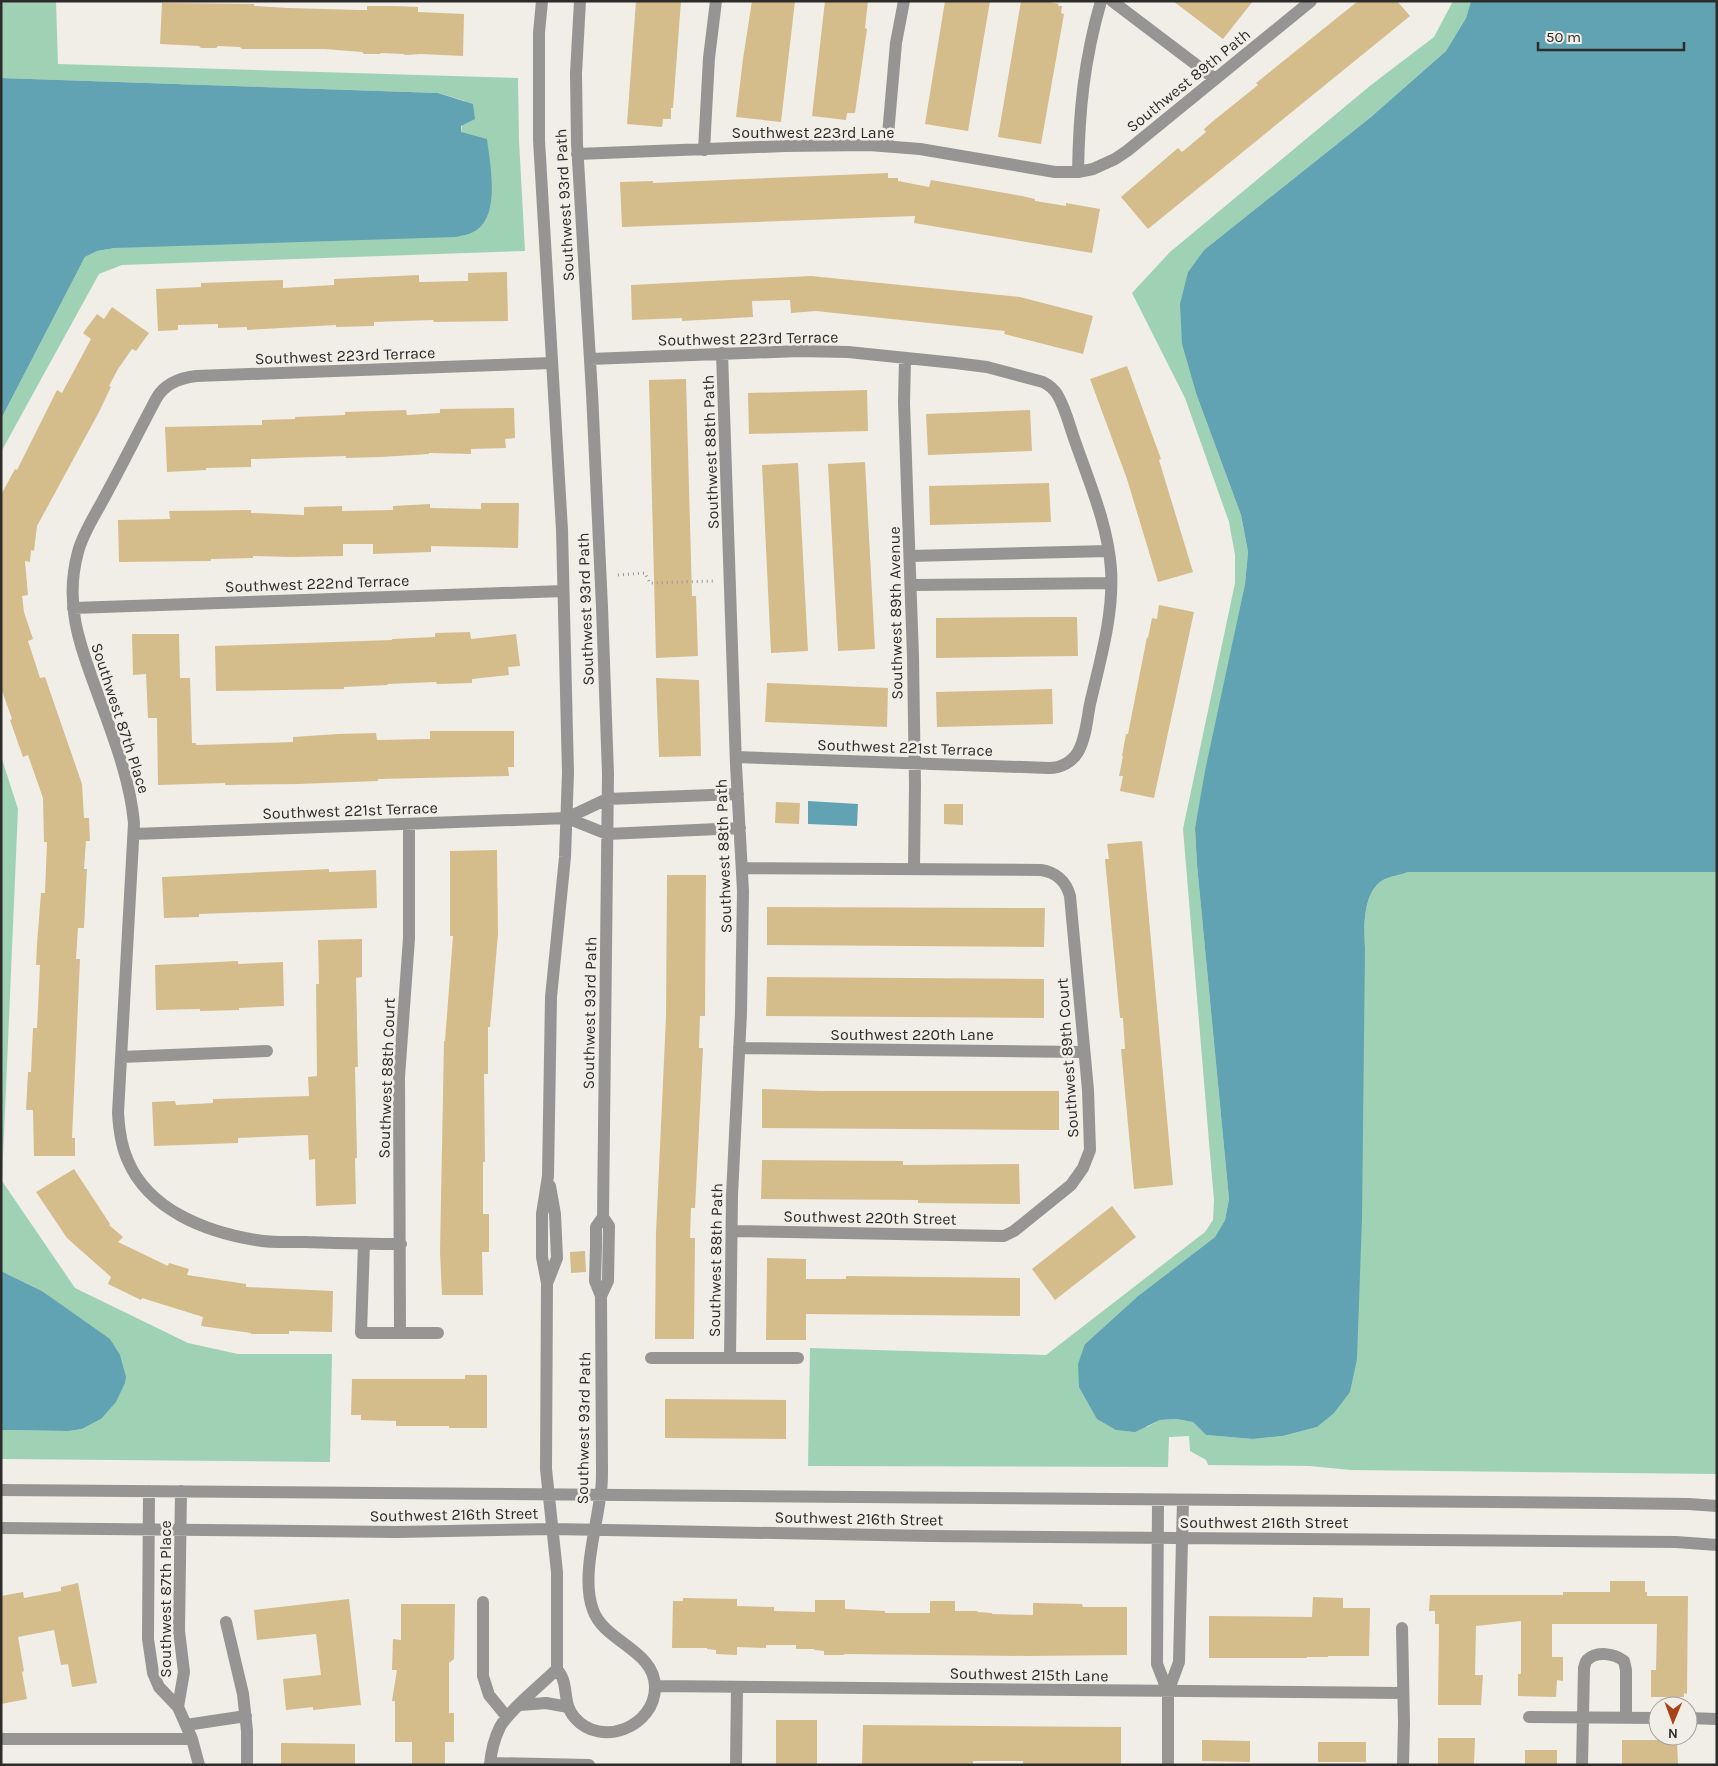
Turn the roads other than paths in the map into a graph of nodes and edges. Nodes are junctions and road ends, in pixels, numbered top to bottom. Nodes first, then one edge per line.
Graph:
1 (542, 1) edge
2 (580, 1) edge
3 (716, 1) edge
4 (904, 1) edge
5 (1101, 1) edge
6 (1112, 1) edge
7 (1311, 1) edge
8 (1215, 79) junction
9 (887, 146) junction
10 (704, 150) junction
11 (577, 154) junction
12 (1078, 172) junction
13 (722, 353) junction
14 (905, 358) junction
15 (590, 360) junction
16 (552, 363) junction
17 (170, 384) joint
18 (1108, 551) junction
19 (911, 556) junction
20 (1111, 583) junction
21 (912, 586) junction
22 (563, 591) junction
23 (73, 608) junction
24 (736, 757) junction
25 (914, 763) junction
26 (738, 794) junction
27 (608, 799) junction
28 (567, 818) junction
29 (409, 824) junction
30 (740, 828) junction
31 (134, 834) junction
32 (608, 834) junction
33 (742, 868) junction
34 (914, 868) junction
35 (739, 1048) junction
36 (267, 1051) dead end
37 (1084, 1052) junction
38 (121, 1057) junction
39 (732, 1230) junction
40 (1007, 1235) joint
41 (364, 1244) junction
42 (401, 1244) junction
43 (400, 1333) junction
44 (438, 1333) dead end
45 (650, 1358) dead end
46 (730, 1358) junction
47 (798, 1358) dead end
48 (1, 1490) edge
49 (149, 1491) junction
50 (181, 1492) junction
51 (549, 1495) junction
52 (601, 1495) junction
53 (1158, 1500) junction
54 (1183, 1500) junction
55 (1717, 1506) edge
56 (1, 1528) edge
57 (148, 1529) junction
58 (553, 1529) junction
59 (180, 1530) junction
60 (595, 1530) junction
61 (1158, 1538) junction
62 (1182, 1538) junction
63 (1717, 1545) edge
64 (483, 1602) dead end
65 (226, 1622) dead end
66 (1402, 1628) dead end
67 (557, 1669) junction
68 (655, 1686) junction
69 (737, 1687) junction
70 (1168, 1692) junction
71 (1403, 1693) junction
72 (520, 1705) junction
73 (178, 1707) junction
74 (568, 1707) junction
75 (246, 1716) junction
76 (507, 1717) junction
77 (1529, 1717) dead end
78 (1583, 1717) junction
79 (1626, 1717) junction
80 (1648, 1718) edge
81 (1698, 1718) edge
82 (1717, 1719) edge
83 (186, 1725) junction
84 (1, 1739) edge
85 (192, 1739) junction
86 (490, 1764) edge
87 (199, 1765) edge
88 (247, 1765) edge
89 (589, 1765) edge
90 (736, 1765) edge
91 (1168, 1765) edge
92 (1403, 1765) edge
93 (1582, 1765) edge

1 - 16 street, Southwest 93rd Path
2 - 11 street, Southwest 93rd Path
3 - 10 street
4 - 9 street
5 - 12 street
6 - 8 street
7 - 8 street, Southwest 89th Path
8 - 12 street, Southwest 89th Path
9 - 10 street, Southwest 223rd Lane
9 - 12 street, Southwest 223rd Lane
10 - 11 street, Southwest 223rd Lane
11 - 15 street, Southwest 93rd Path
13 - 14 street, Southwest 223rd Terrace
13 - 15 street, Southwest 223rd Terrace
13 - 24 street, Southwest 88th Path
14 - 18 street, Southwest 223rd Terrace
14 - 19 street, Southwest 89th Avenue
15 - 27 street, Southwest 93rd Path
16 - 17 street, Southwest 223rd Terrace
16 - 22 street, Southwest 93rd Path
17 - 23 street, Southwest 87th Place
18 - 19 street
18 - 20 street
19 - 21 street, Southwest 89th Avenue
20 - 21 street
20 - 25 street, Southwest 221st Terrace
21 - 25 street, Southwest 89th Avenue
22 - 23 street, Southwest 222nd Terrace
22 - 28 street, Southwest 93rd Path
23 - 31 street, Southwest 87th Place
24 - 25 street, Southwest 221st Terrace
24 - 26 street, Southwest 88th Path
25 - 34 street, Southwest 89th Avenue
26 - 27 street, Southwest 221st Terrace
26 - 30 street, Southwest 88th Path
27 - 28 street, Southwest 221st Terrace
27 - 32 street, Southwest 93rd Path
28 - 29 street, Southwest 221st Terrace
28 - 32 street, Southwest 221st Terrace
28 - 51 street, Southwest 93rd Path
29 - 31 street, Southwest 221st Terrace
29 - 42 street, Southwest 88th Court
30 - 32 street, Southwest 221st Terrace
30 - 33 street, Southwest 88th Path
31 - 38 street, Southwest 87th Place
32 - 52 street, Southwest 93rd Path
33 - 34 street
33 - 35 street, Southwest 88th Path
34 - 37 street, Southwest 89th Court
35 - 37 street, Southwest 220th Lane
35 - 39 street, Southwest 88th Path
36 - 38 street
37 - 40 street, Southwest 89th Court
38 - 41 street, Southwest 87th Place
39 - 40 street, Southwest 220th Street
39 - 46 street, Southwest 88th Path
41 - 42 street
41 - 43 street
42 - 43 street, Southwest 88th Court
43 - 44 street
45 - 46 street
46 - 47 street
48 - 49 street, Southwest 216th Street
49 - 50 street, Southwest 216th Street
49 - 57 street, Southwest 87th Place
50 - 51 street, Southwest 216th Street
50 - 59 street, Southwest 87th Place
51 - 52 street, Southwest 216th Street
51 - 58 street, Southwest 93rd Path
52 - 53 street, Southwest 216th Street
52 - 60 street, Southwest 93rd Path
53 - 54 street, Southwest 216th Street
53 - 61 street
54 - 55 street, Southwest 216th Street
54 - 62 street
56 - 57 street, Southwest 216th Street
57 - 59 street, Southwest 216th Street
57 - 73 street, Southwest 87th Place
58 - 59 street, Southwest 216th Street
58 - 60 street, Southwest 216th Street
58 - 67 street
59 - 73 street, Southwest 87th Place
60 - 61 street, Southwest 216th Street
60 - 68 street
61 - 62 street, Southwest 216th Street
61 - 70 street
62 - 63 street, Southwest 216th Street
62 - 70 street
64 - 76 street
65 - 75 street
66 - 71 street
67 - 72 street
67 - 74 street
68 - 69 street, Southwest 215th Lane
68 - 74 street
69 - 70 street, Southwest 215th Lane
69 - 90 street
70 - 71 street, Southwest 215th Lane
70 - 91 street
71 - 92 street
72 - 74 street
72 - 76 street
73 - 83 street, Southwest 87th Place
75 - 83 street
75 - 88 street
76 - 86 street
77 - 78 street
78 - 79 street
78 - 79 street
78 - 93 street
79 - 80 street
81 - 82 street
83 - 85 street, Southwest 87th Place
84 - 85 street
85 - 87 street, Southwest 87th Place
86 - 89 street

